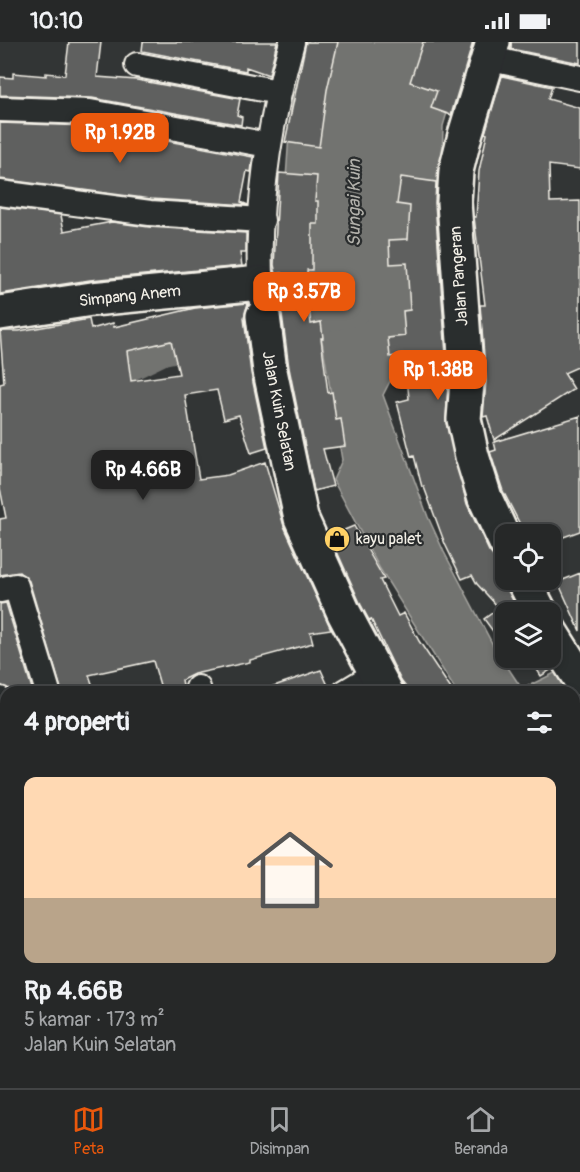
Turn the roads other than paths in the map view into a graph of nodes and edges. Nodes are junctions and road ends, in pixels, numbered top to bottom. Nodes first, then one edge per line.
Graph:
1 (292, 42) edge
2 (489, 50) edge
3 (137, 65) dead end
4 (580, 78) edge
5 (278, 92) junction
6 (0, 109) edge
7 (268, 146) junction
8 (0, 193) edge
9 (262, 220) junction
10 (260, 283) junction
11 (0, 313) edge
12 (264, 328) joint
13 (497, 524) edge
14 (0, 590) edge
15 (561, 649) edge
16 (580, 679) edge
17 (380, 683) edge
18 (46, 686) edge

1 - 5 street, Jalan Kuin Selatan
2 - 4 street
2 - 13 street, Jalan Pangeran
3 - 5 street
5 - 7 street, Jalan Kuin Selatan
6 - 7 street
7 - 9 street, Jalan Kuin Selatan
8 - 9 street
9 - 10 street, Jalan Kuin Selatan
10 - 11 street, Simpang Anem
10 - 12 street, Jalan Kuin Selatan
12 - 17 street, Jalan Kuin Selatan
14 - 18 street
15 - 16 street

